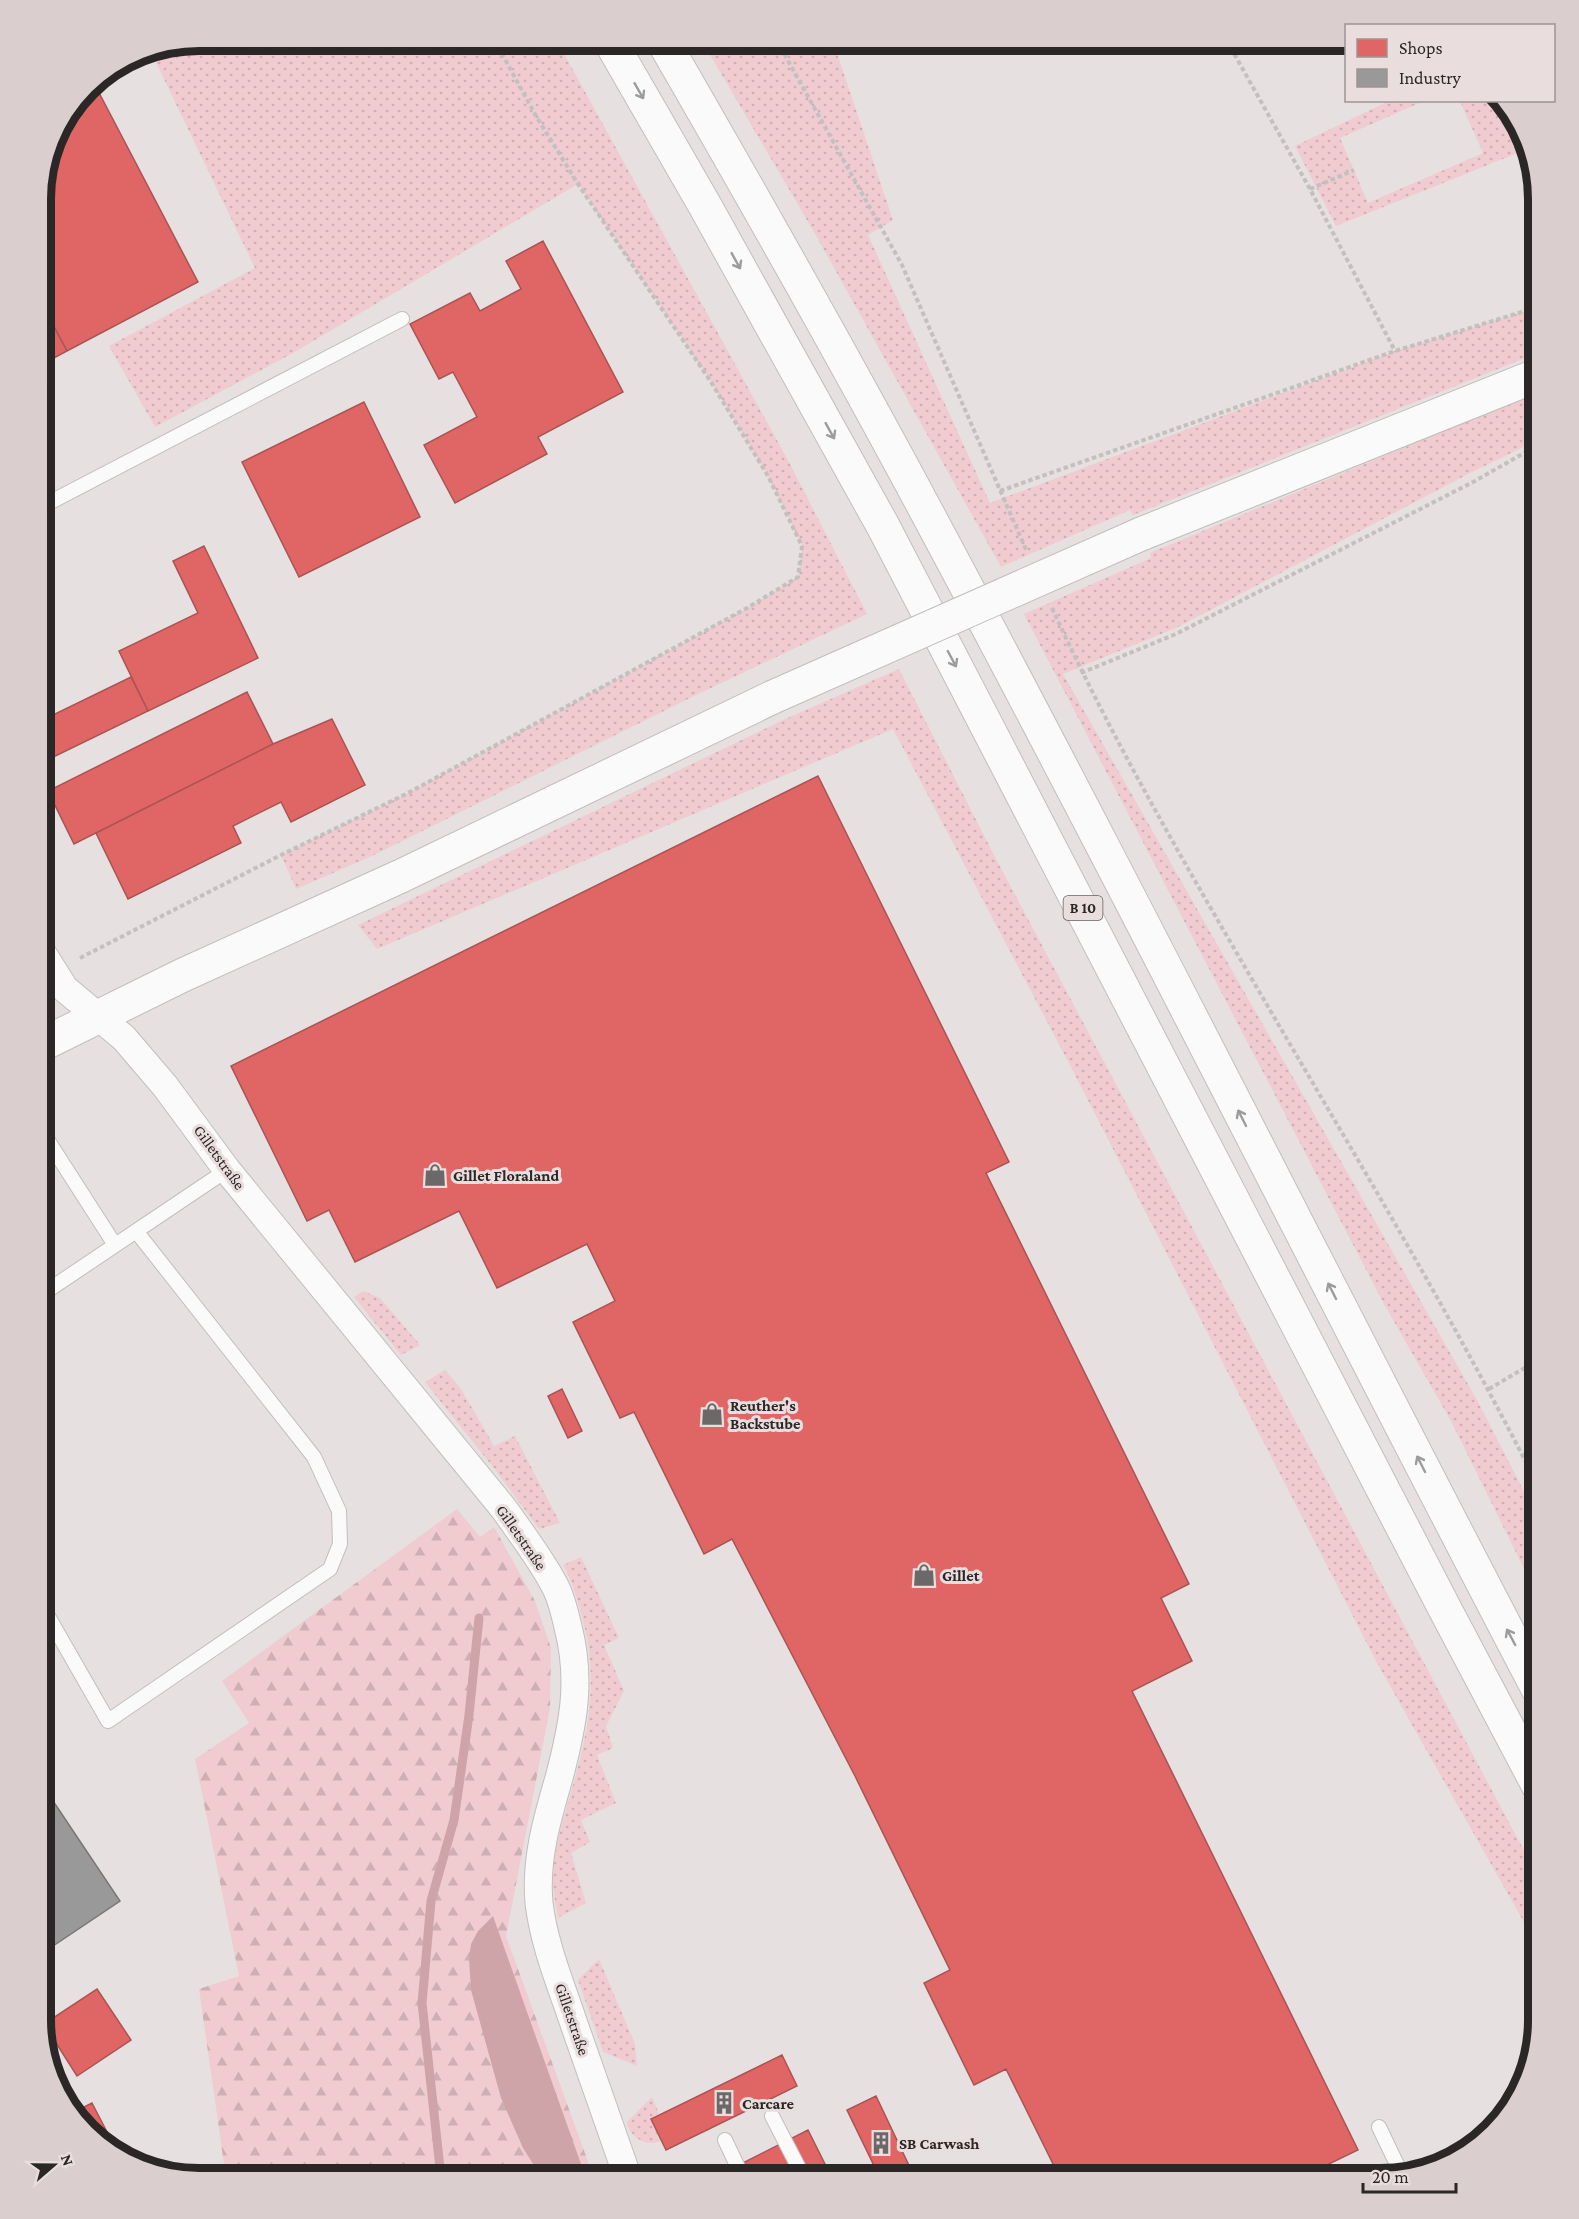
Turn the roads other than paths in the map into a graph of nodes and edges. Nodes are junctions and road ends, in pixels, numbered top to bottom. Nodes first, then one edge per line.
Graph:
1 (616, 51) edge
2 (669, 51) edge
3 (402, 319) dead end
4 (1528, 379) edge
5 (51, 502) edge
6 (51, 967) edge
7 (98, 1017) junction
8 (51, 1040) edge
9 (51, 1145) edge
10 (227, 1170) junction
11 (136, 1231) junction
12 (115, 1245) junction
13 (51, 1288) edge
14 (51, 1624) edge
15 (1528, 1668) edge
16 (1528, 1765) edge
17 (772, 2116) dead end
18 (1378, 2127) dead end
19 (725, 2140) dead end
20 (1398, 2167) edge
21 (625, 2168) edge
22 (738, 2168) edge
23 (799, 2168) edge

1 -> 16 main road, B 10
15 -> 2 main road, B 10
3 - 5 lane
4 - 7 main road, bridge
6 - 7 street, Gilletstraße
7 - 8 main road
7 - 10 street, Gilletstraße
9 - 12 lane
10 - 11 lane
10 - 21 street, Gilletstraße
11 - 12 lane
11 - 14 lane
12 - 13 lane
17 - 23 lane
18 - 20 lane
19 - 22 lane

